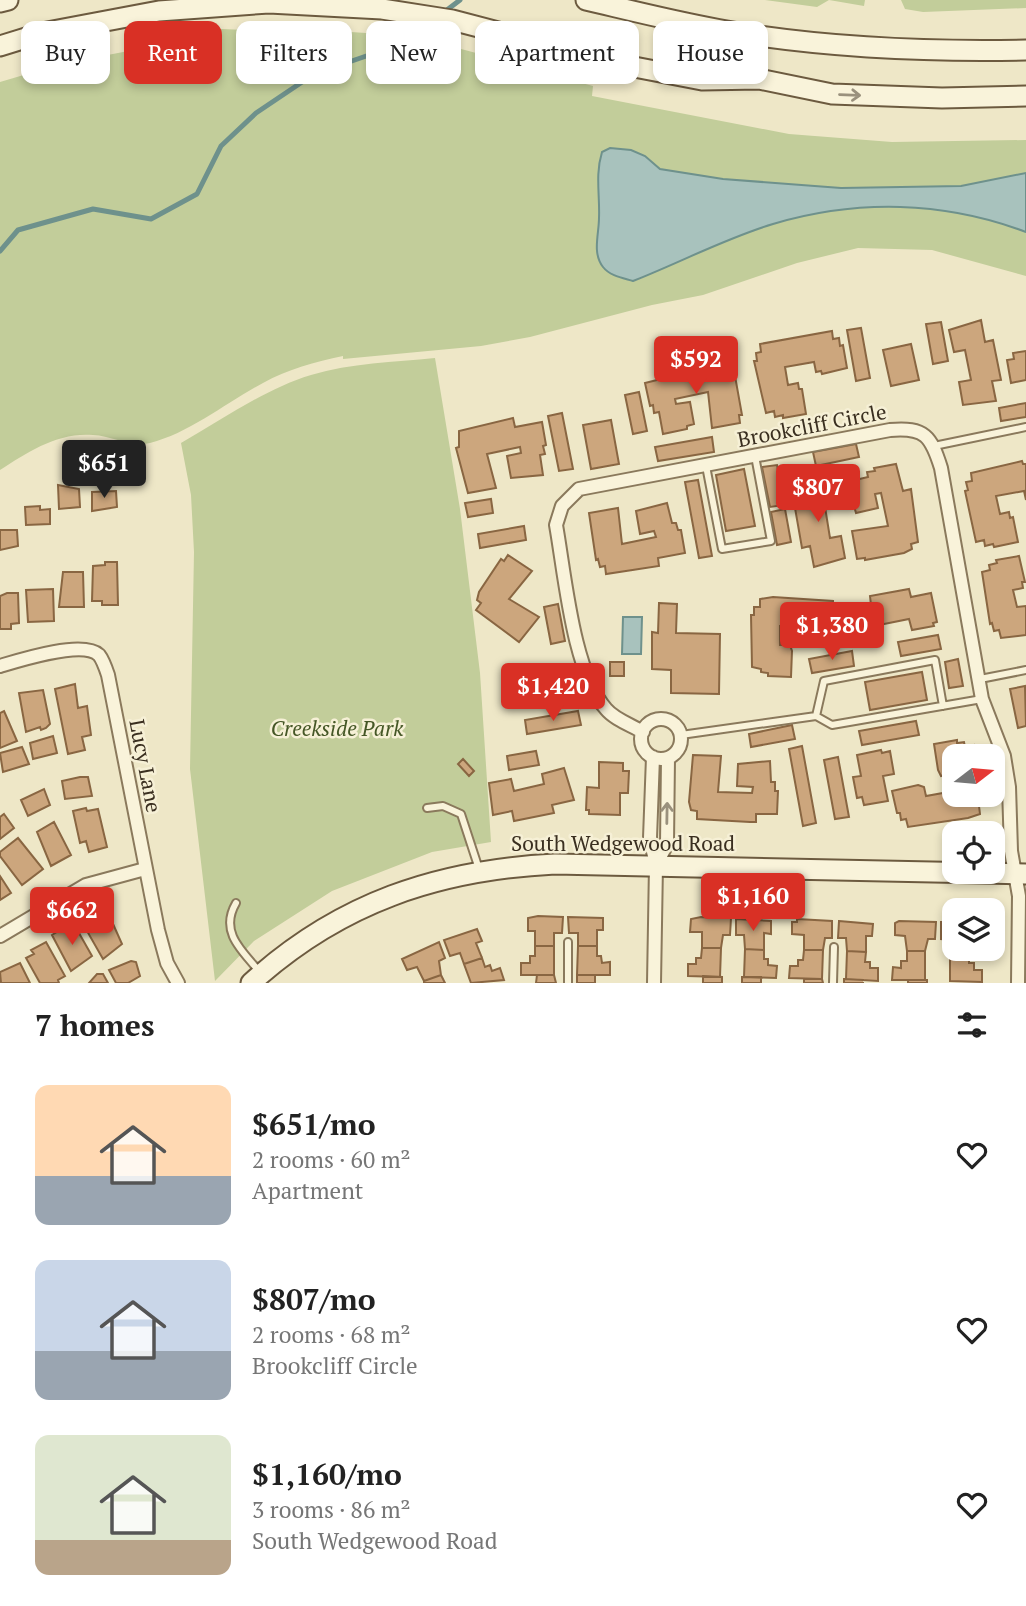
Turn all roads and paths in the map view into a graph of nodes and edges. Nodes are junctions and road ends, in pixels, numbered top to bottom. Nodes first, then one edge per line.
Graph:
1 (8, 0) edge
2 (586, 0) edge
3 (0, 2) edge
4 (0, 46) edge
5 (1026, 50) edge
6 (1026, 96) edge
7 (1026, 427) edge
8 (934, 446) junction
9 (755, 456) junction
10 (706, 466) junction
11 (0, 666) edge
12 (1026, 670) edge
13 (980, 679) junction
14 (982, 699) junction
15 (943, 706) junction
16 (816, 716) junction
17 (642, 732) junction
18 (681, 735) junction
19 (653, 757) junction
20 (668, 758) junction
21 (427, 808) dead end
22 (656, 865) junction
23 (145, 869) junction
24 (480, 871) junction
25 (1021, 873) edge
26 (236, 904) dead end
27 (0, 936) edge
28 (568, 942) dead end
29 (834, 947) dead end
30 (256, 978) edge
31 (178, 983) edge
32 (568, 983) edge
33 (654, 983) edge
34 (832, 983) edge
35 (1018, 983) edge

1 - 3 main road
2 - 5 main road
4 -> 6 main road
7 - 8 lane
8 - 9 street, Brookcliff Circle
8 - 13 street
9 - 10 street, Brookcliff Circle
9 - 10 lane
10 - 17 street, Brookcliff Circle
11 - 23 street, Lucy Lane
12 - 13 lane
13 - 14 street
14 - 15 lane
14 - 25 street
15 - 16 lane
15 - 16 lane
16 - 18 lane
17 - 18 street
17 - 19 street
18 - 20 street
19 - 20 street
19 - 22 street
22 -> 20 street
21 - 24 lane
22 - 24 main road, South Wedgewood Road
22 - 25 main road, South Wedgewood Road
22 - 33 street
23 - 27 street
23 - 31 street, Lucy Lane
24 - 30 main road, South Wedgewood Road
25 - 35 street
26 - 30 lane
28 - 32 lane
29 - 34 lane

